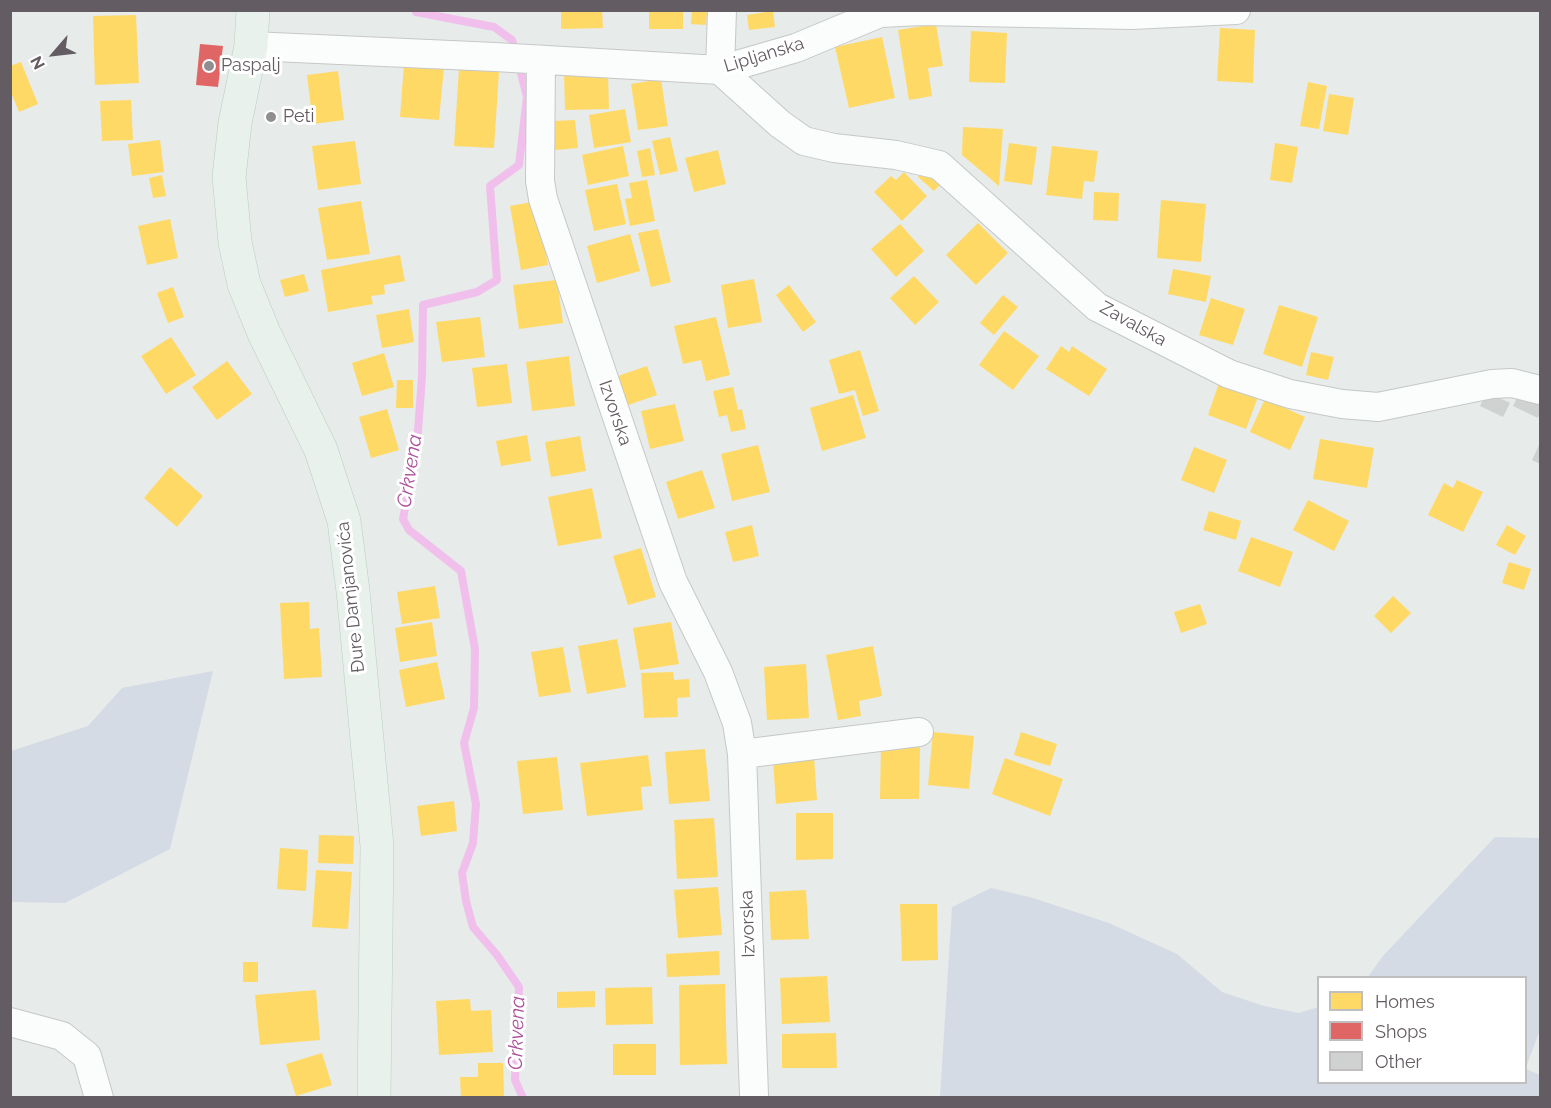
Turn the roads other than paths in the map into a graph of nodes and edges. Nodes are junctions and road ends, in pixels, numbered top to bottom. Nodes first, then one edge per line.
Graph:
1 (254, 10) edge
2 (722, 10) edge
3 (1236, 10) edge
4 (251, 46) junction
5 (536, 60) junction
6 (720, 70) junction
7 (1540, 390) edge
8 (919, 732) dead end
9 (742, 754) junction
10 (10, 1022) edge
11 (754, 1095) dead end
12 (99, 1098) edge
13 (374, 1098) edge

1 - 4 main road, Đure Damjanovića
2 - 6 street
3 - 6 street, Lipljanska
4 - 5 street, Lipljanska
4 - 13 main road, Đure Damjanovića
5 - 6 street, Lipljanska
5 - 9 street, Izvorska
6 - 7 street, Zavalska
8 - 9 street
9 - 11 street, Izvorska
10 - 12 street

